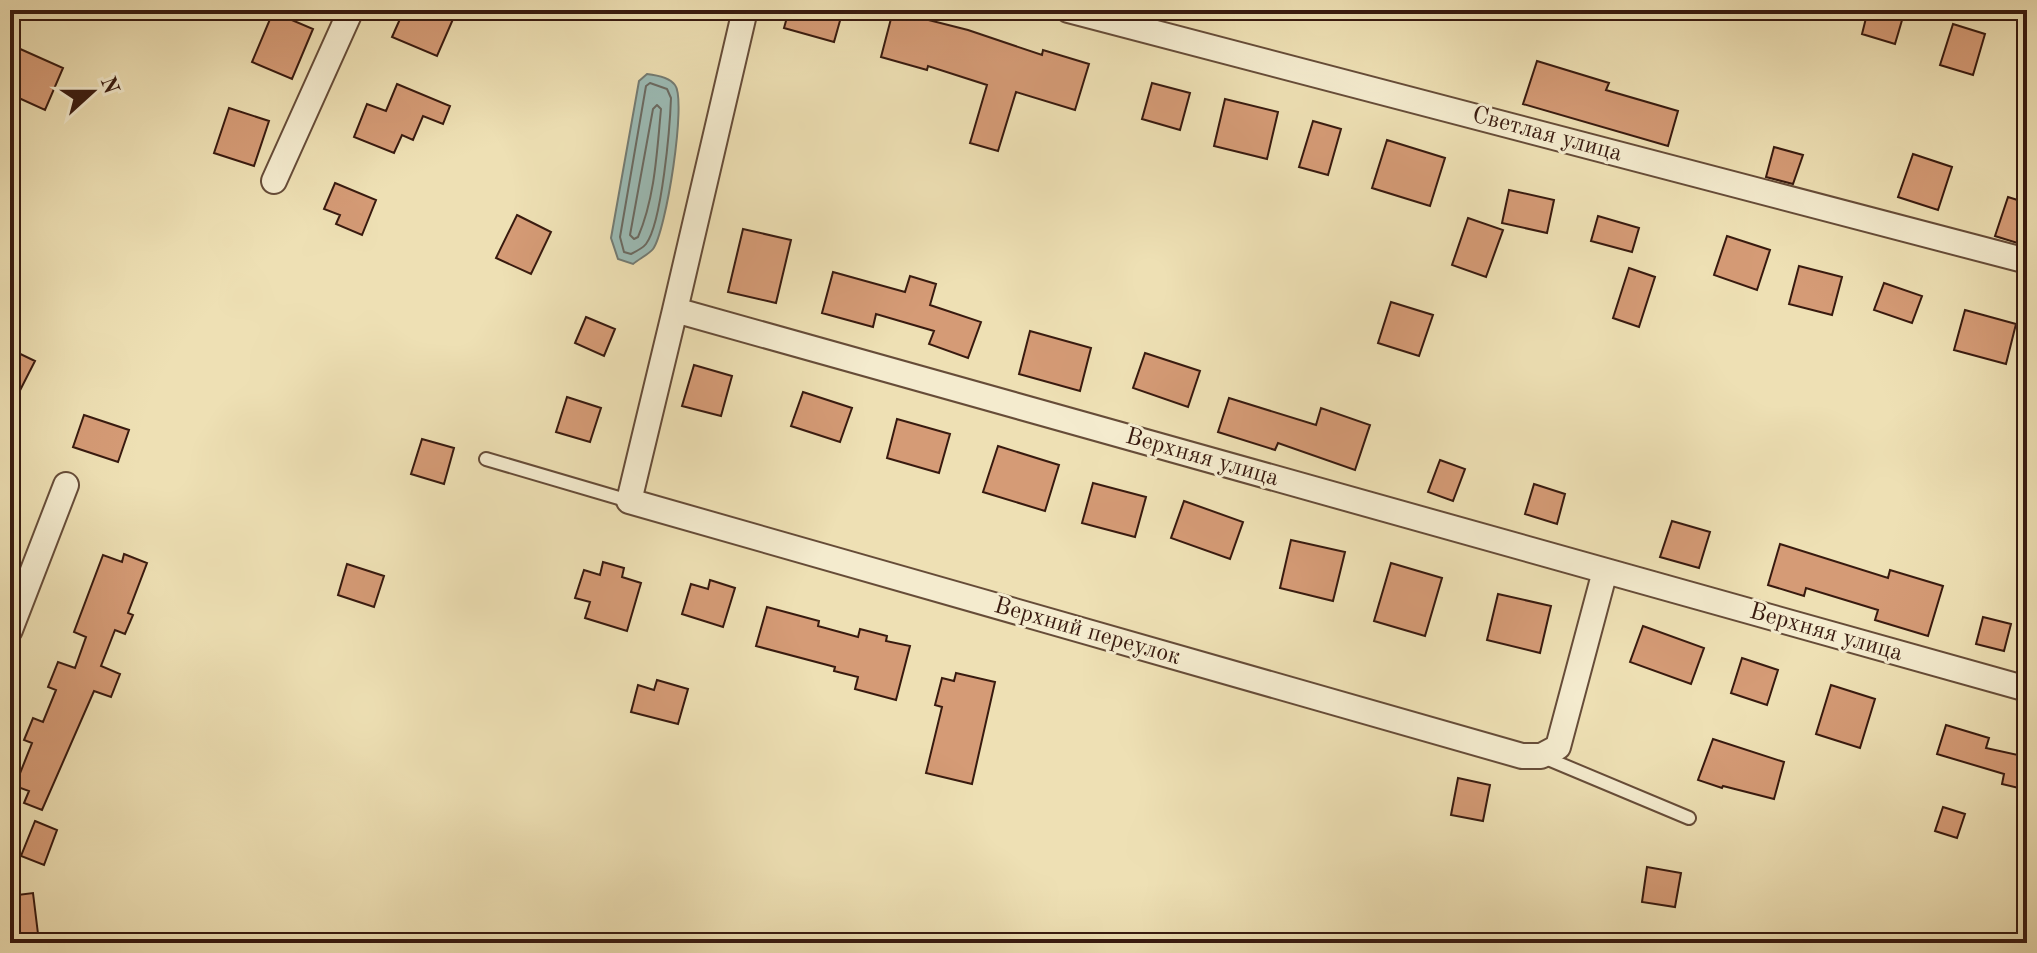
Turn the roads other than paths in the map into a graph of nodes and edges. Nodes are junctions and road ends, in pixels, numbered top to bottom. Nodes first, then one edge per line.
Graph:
1 (351, 10) edge
2 (745, 10) edge
3 (1068, 10) edge
4 (274, 181) dead end
5 (2027, 261) edge
6 (675, 310) junction
7 (486, 459) dead end
8 (66, 485) dead end
9 (629, 501) junction
10 (1605, 571) junction
11 (10, 630) edge
12 (2027, 689) edge
13 (1541, 756) junction
14 (1689, 818) dead end

1 - 4 street
2 - 6 street
3 - 5 street, Светлая улица
6 - 9 street
6 - 10 street, Верхняя улица
7 - 9 lane
8 - 11 street
9 - 13 street, Верхний переулок
10 - 12 street, Верхняя улица
10 - 13 street
13 - 14 lane

